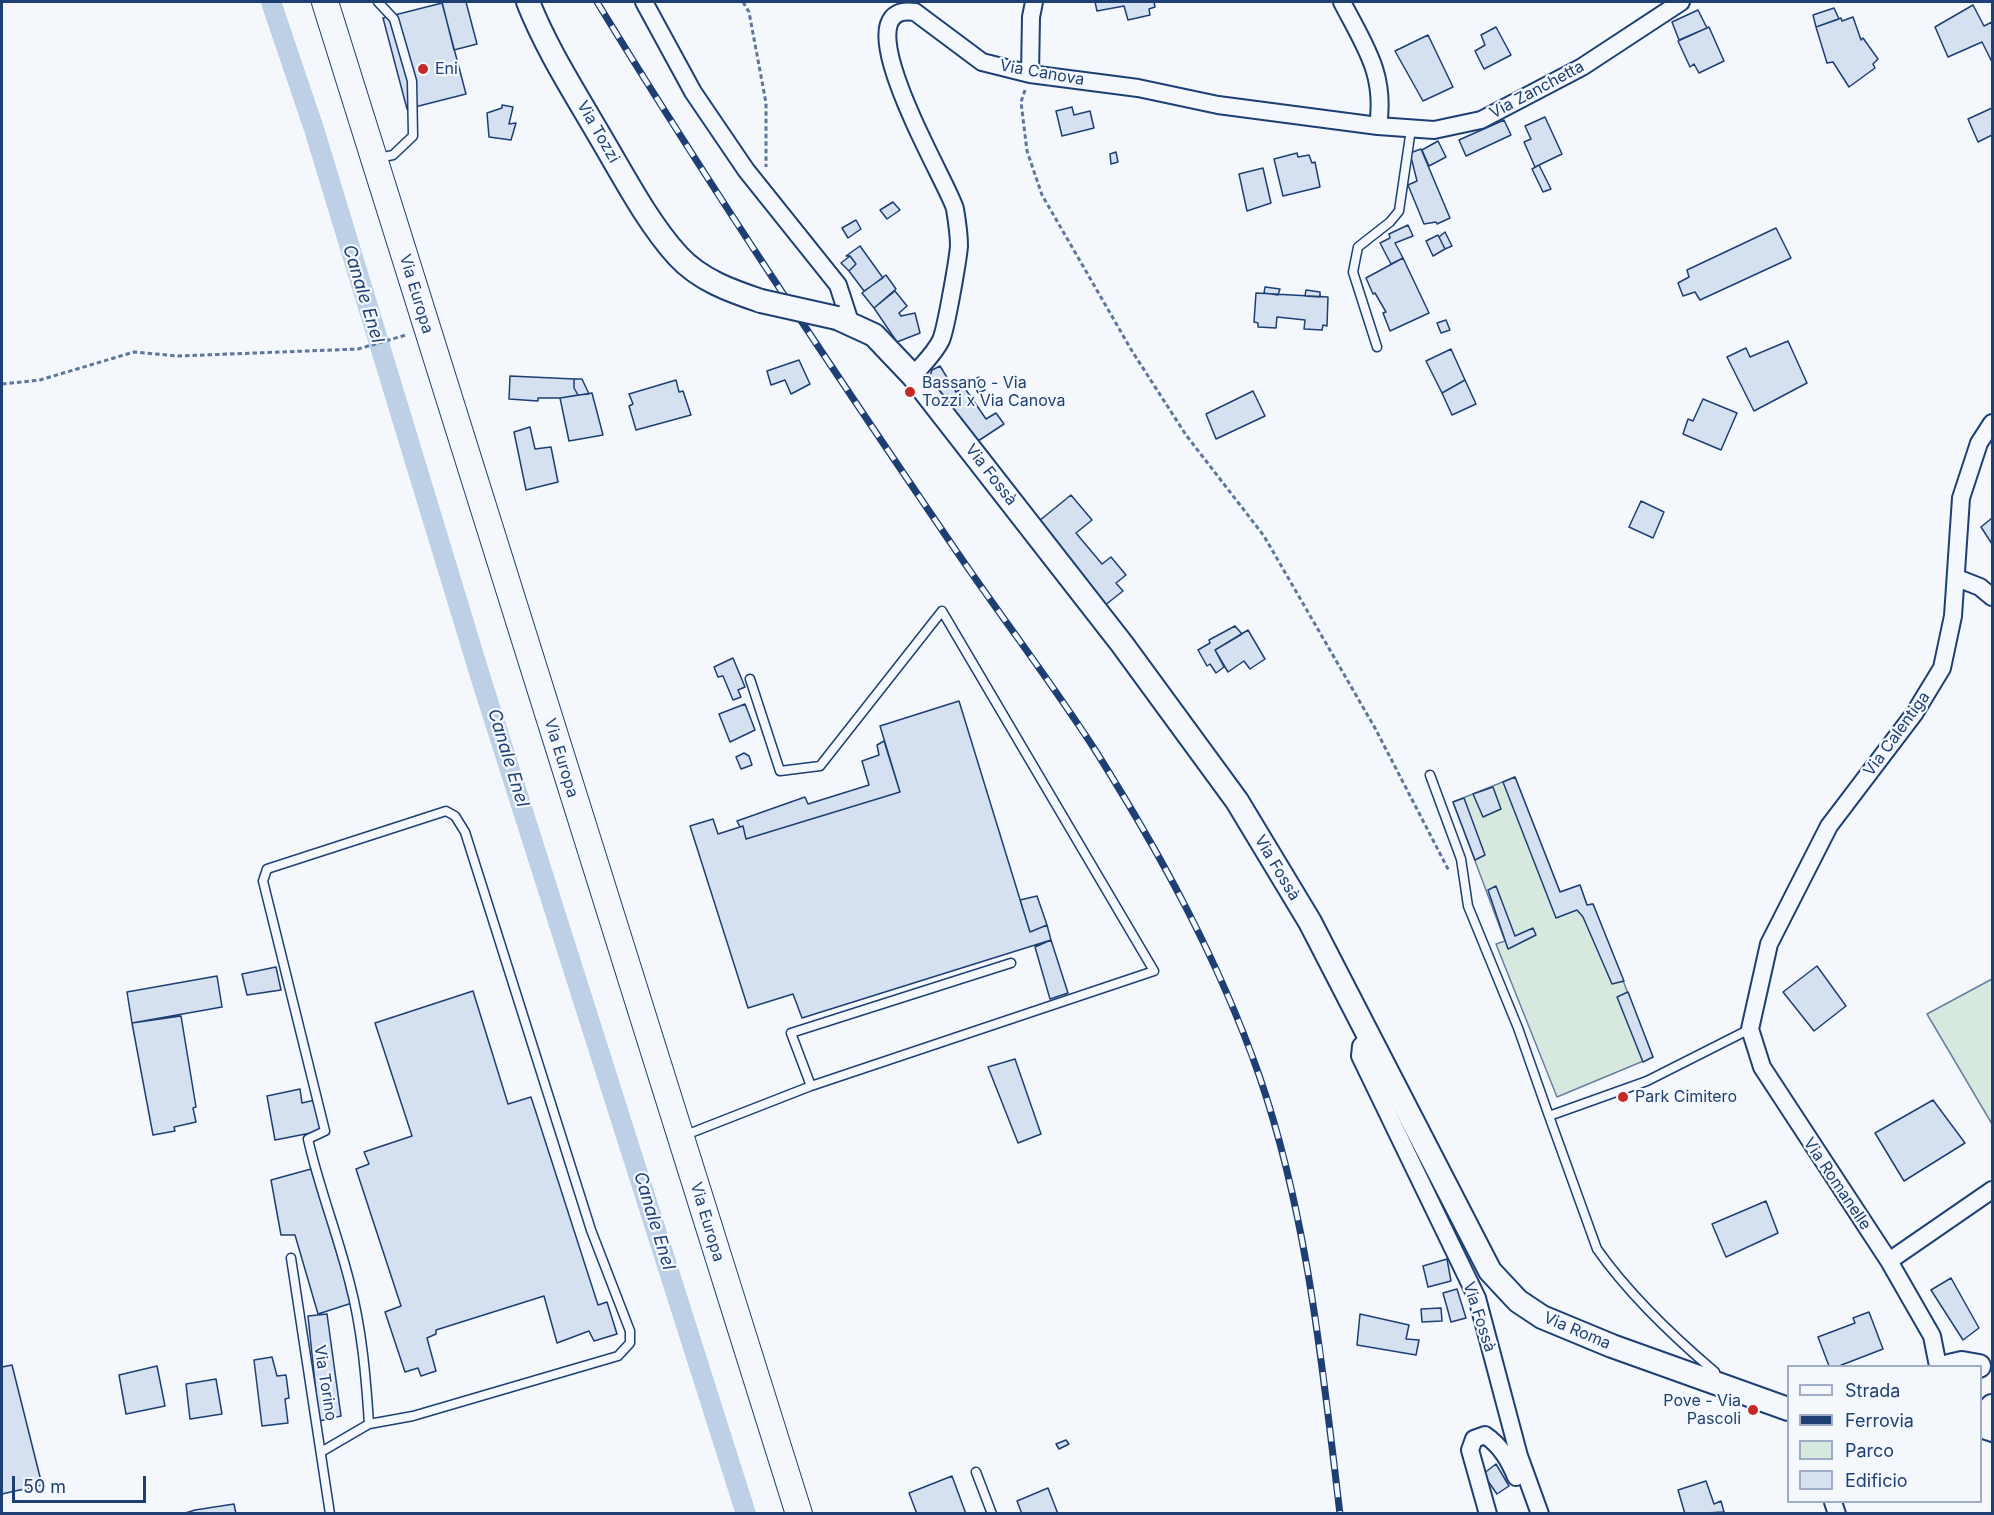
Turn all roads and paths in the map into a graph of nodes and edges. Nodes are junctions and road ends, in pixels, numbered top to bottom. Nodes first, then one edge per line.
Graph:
1 (325, 2) edge
2 (378, 2) edge
3 (528, 2) edge
4 (644, 2) edge
5 (743, 2) edge
6 (1034, 2) edge
7 (1342, 2) edge
8 (1681, 2) edge
9 (1030, 74) junction
10 (1378, 126) junction
11 (1410, 129) junction
12 (374, 159) junction
13 (765, 193) junction
14 (761, 302) joint
15 (844, 322) junction
16 (408, 334) dead end
17 (1377, 347) dead end
18 (914, 376) junction
19 (2, 384) edge
20 (1992, 423) edge
21 (1957, 578) junction
22 (1992, 597) edge
23 (750, 679) dead end
24 (1430, 775) dead end
25 (1466, 896) junction
26 (1011, 963) dead end
27 (1750, 1029) junction
28 (1369, 1038) junction
29 (811, 1086) junction
30 (1549, 1116) junction
31 (680, 1137) junction
32 (1992, 1190) edge
33 (291, 1258) dead end
34 (1888, 1261) junction
35 (1932, 1336) junction
36 (1938, 1365) edge
37 (1969, 1365) edge
38 (1716, 1383) junction
39 (1787, 1409) edge
40 (369, 1424) junction
41 (321, 1452) junction
42 (976, 1472) dead end
43 (330, 1514) edge
44 (799, 1514) edge
45 (992, 1514) edge
46 (1488, 1514) edge
47 (1530, 1514) edge
48 (1540, 1514) edge

1 - 12 main road, Via Europa
2 - 12 lane
3 - 14 main road, Via Tozzi
4 - 13 street
5 - 13 path
6 - 9 street
7 - 10 street
8 - 11 street, Via Zanchetta
9 - 10 street, Via Canova
9 - 18 street, Via Canova
9 - 25 path
10 - 11 street, Via Zanchetta
11 - 17 lane
12 - 31 main road, Via Europa
13 - 15 street
14 - 15 main road, Via Fossà, bridge
15 - 18 main road, Via Fossà
16 - 19 path
18 - 28 main road, Via Fossà
20 - 21 street, Via Calentiga
21 - 22 street
21 - 27 street, Via Calentiga
23 - 29 lane
24 - 25 lane
25 - 30 lane
26 - 29 lane
27 - 30 lane
27 - 34 street, Via Romanelle
28 - 38 main road, Via Roma
28 - 48 street, Via Fossà
29 - 31 lane
30 - 38 lane
31 - 44 main road, Via Europa
32 - 34 street
33 - 41 lane, Via Torino
34 - 35 street, Via Romanelle
35 - 36 street
35 - 37 street
38 - 39 main road, Via Roma
40 - 40 lane
40 - 41 lane
41 - 43 lane, Via Torino
42 - 45 lane
46 - 47 street

